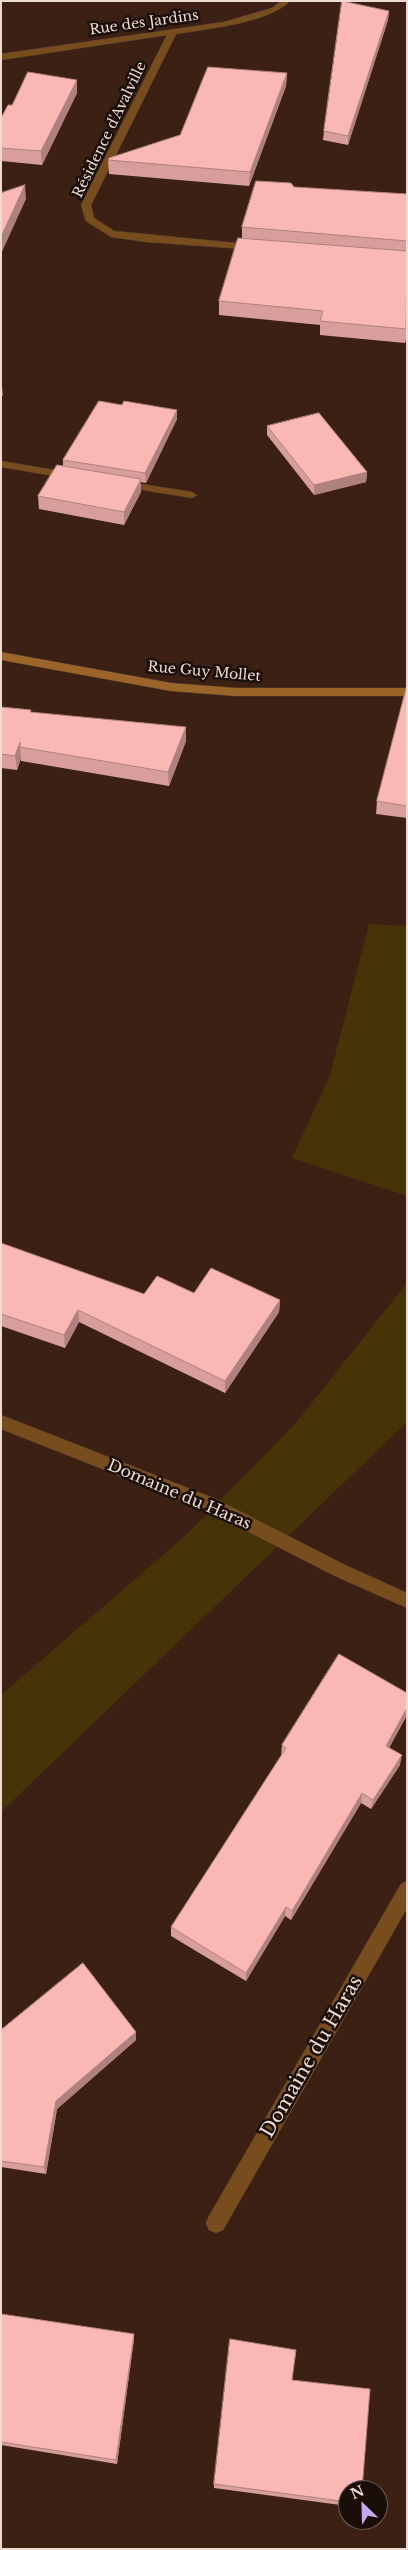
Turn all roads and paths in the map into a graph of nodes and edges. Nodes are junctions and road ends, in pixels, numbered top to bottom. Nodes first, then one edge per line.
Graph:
1 (286, 1) edge
2 (172, 33) junction
3 (1, 57) edge
4 (262, 248) edge
5 (1, 464) edge
6 (87, 478) edge
7 (106, 481) edge
8 (192, 495) dead end
9 (1, 656) edge
10 (407, 692) edge
11 (1, 1422) edge
12 (407, 1601) edge
13 (407, 1890) edge
14 (216, 2223) dead end

1 - 2 street, Rue des Jardins
2 - 3 street, Rue des Jardins
2 - 4 street, Résidence d'Avalville
5 - 6 street
7 - 8 street
9 - 10 street, Rue Guy Mollet
11 - 12 street, Domaine du Haras
13 - 14 street, Domaine du Haras

